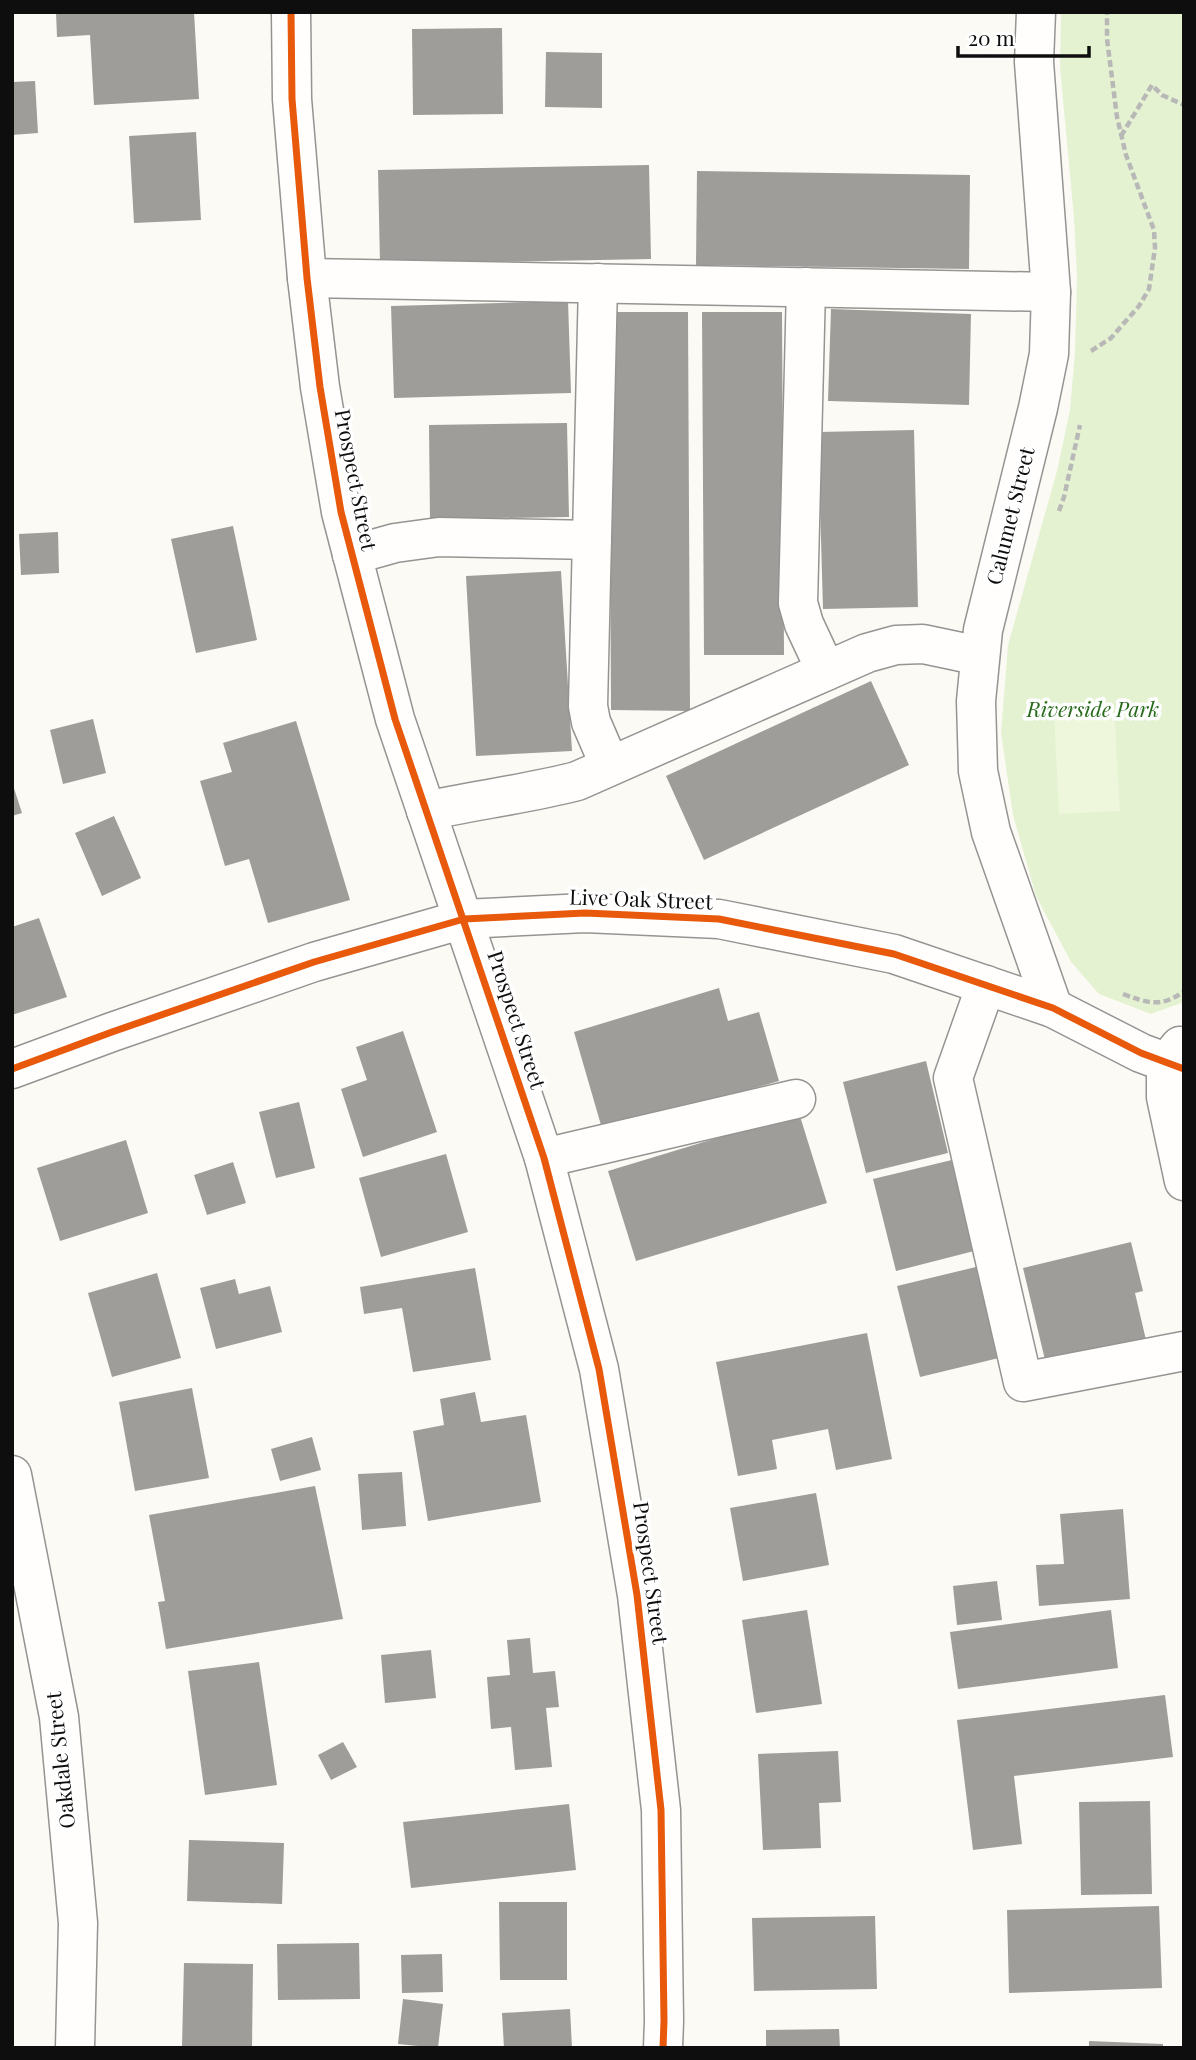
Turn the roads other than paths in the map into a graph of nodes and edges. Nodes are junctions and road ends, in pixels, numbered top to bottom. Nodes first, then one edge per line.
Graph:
1 (292, 12) edge
2 (1036, 12) edge
3 (307, 278) junction
4 (598, 283) junction
5 (806, 287) junction
6 (1051, 292) junction
7 (592, 540) junction
8 (352, 555) junction
9 (980, 656) junction
10 (826, 671) junction
11 (610, 766) junction
12 (426, 811) junction
13 (464, 919) junction
14 (986, 985) junction
15 (1053, 1009) junction
16 (1178, 1058) edge
17 (12, 1069) edge
18 (796, 1099) dead end
19 (544, 1158) junction
20 (1184, 1181) edge
21 (1184, 1351) edge
22 (12, 1475) edge
23 (75, 2048) edge
24 (663, 2048) edge

1 - 3 street, Prospect Street
2 - 6 street, Calumet Street
3 - 4 street
3 - 8 street, Prospect Street
4 - 5 street
4 - 7 street
5 - 6 street
5 - 10 street
6 - 9 street, Calumet Street
7 - 8 street
7 - 11 street
8 - 12 street, Prospect Street
9 - 10 street
9 - 15 street, Calumet Street
10 - 11 street
11 - 12 street
12 - 13 street, Prospect Street
13 - 14 street, Live Oak Street
13 - 17 street, Live Oak Street
13 - 19 street, Prospect Street
14 - 15 street, Live Oak Street
14 - 21 street
15 - 16 street, Live Oak Street
16 - 20 street
18 - 19 street
19 - 24 street, Prospect Street
22 - 23 street, Oakdale Street

